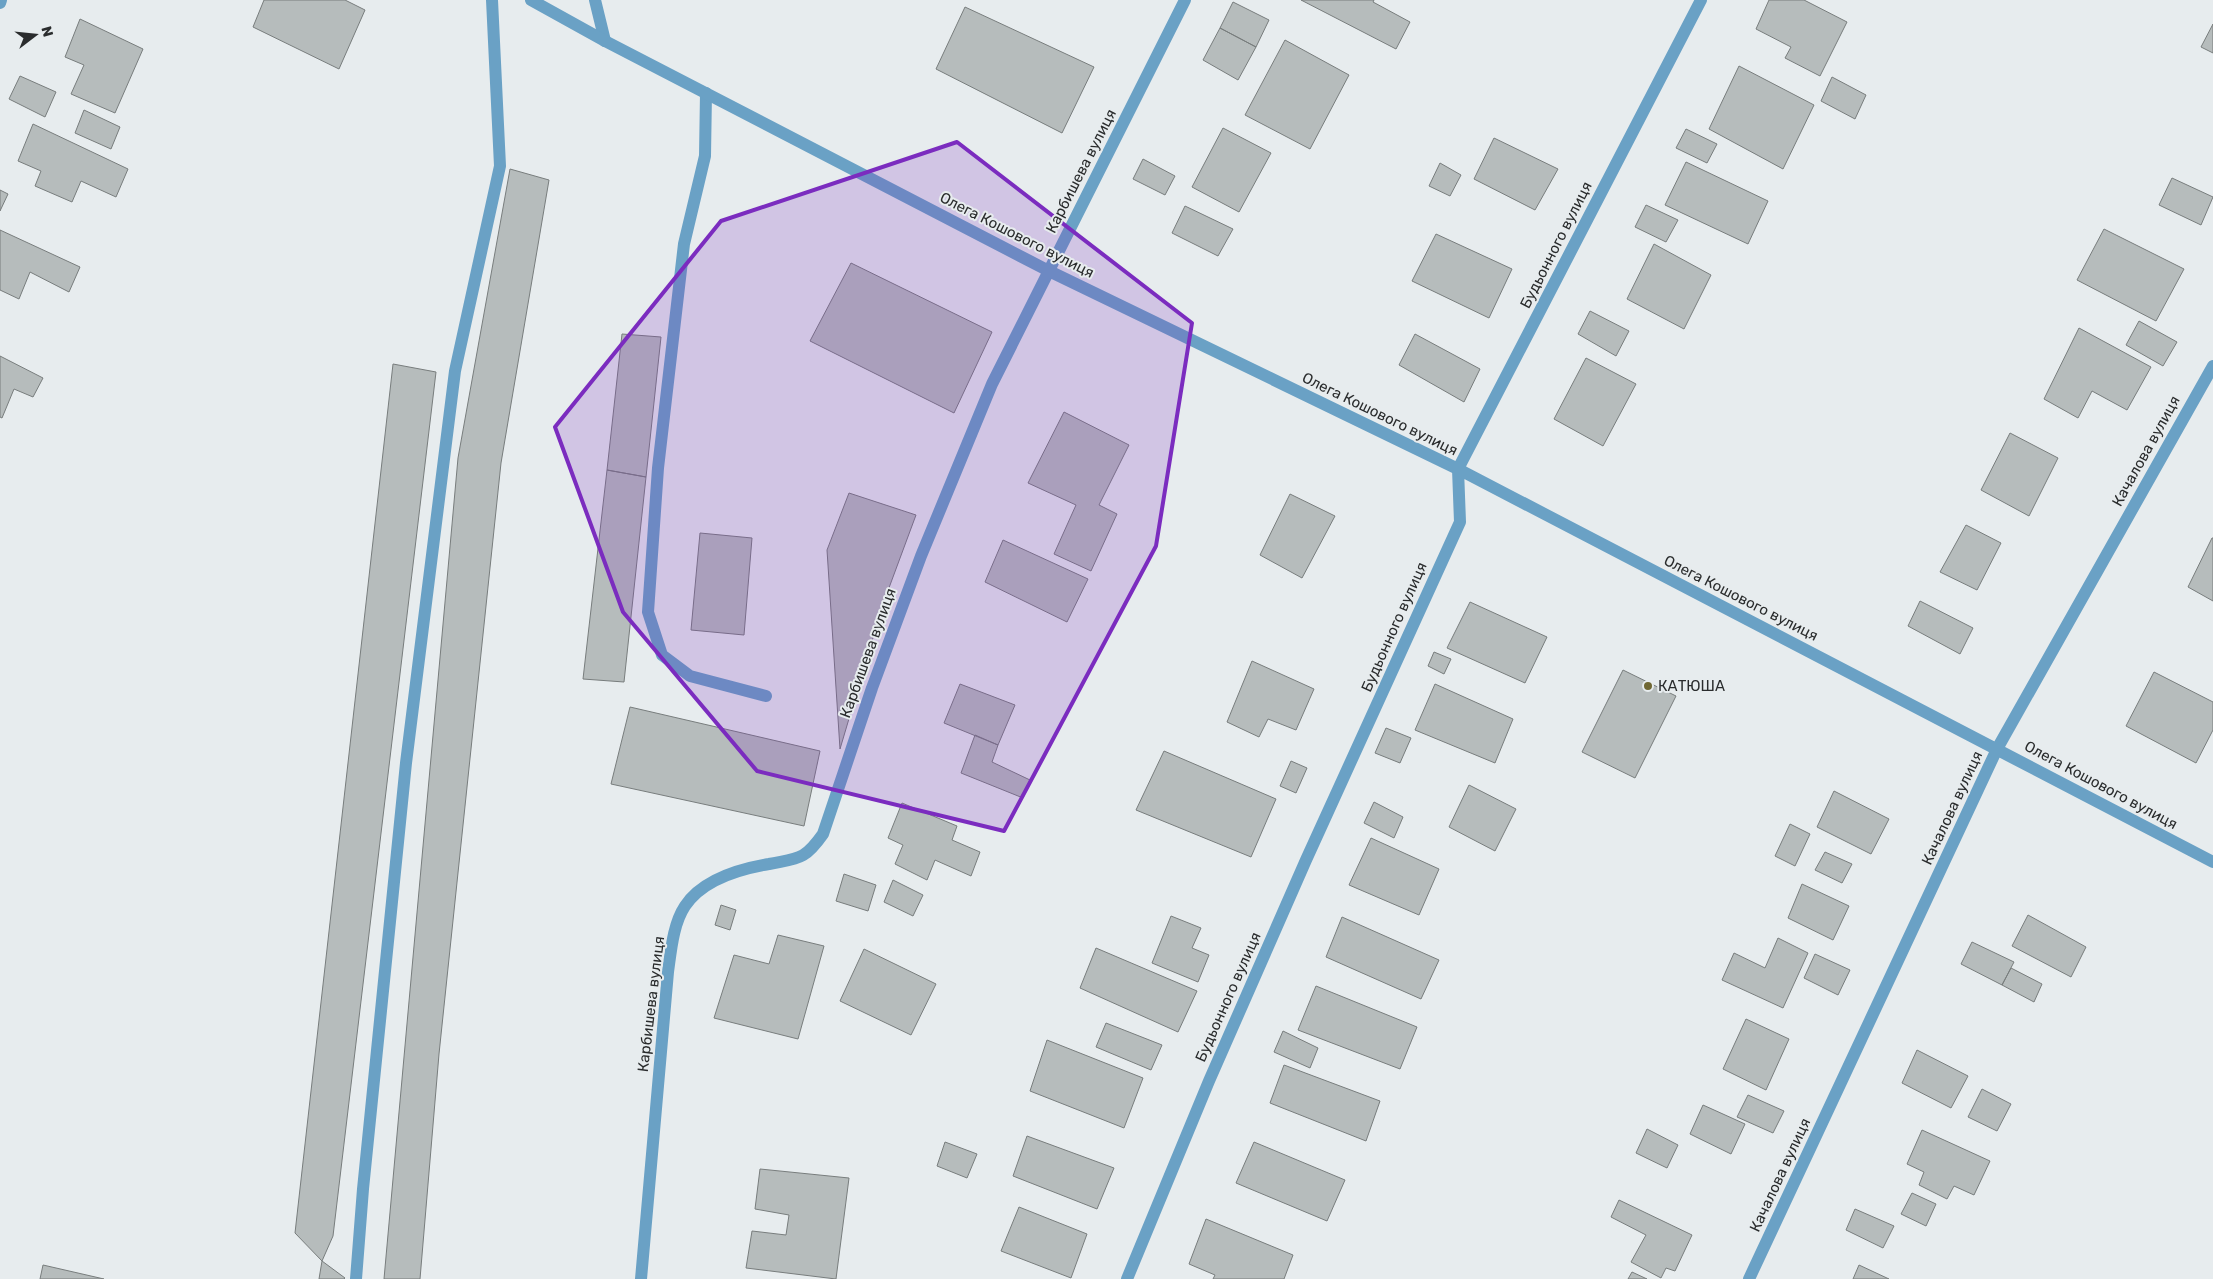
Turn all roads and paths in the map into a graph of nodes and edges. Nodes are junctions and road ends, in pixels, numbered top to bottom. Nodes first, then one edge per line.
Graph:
1 (492, 0) edge
2 (531, 0) edge
3 (595, 0) edge
4 (1185, 0) edge
5 (1701, 0) edge
6 (605, 40) junction
7 (706, 94) junction
8 (1049, 271) junction
9 (2213, 366) edge
10 (1458, 469) junction
11 (766, 696) dead end
12 (1997, 749) junction
13 (2213, 862) edge
14 (356, 1279) edge
15 (642, 1279) edge
16 (1127, 1279) edge
17 (1749, 1279) edge

1 - 14 street
2 - 6 street, Олега Кошового вулиця
3 - 6 street
4 - 8 street, Карбишева вулиця
5 - 10 street, Будьонного вулиця
6 - 7 street, Олега Кошового вулиця
7 - 8 street, Олега Кошового вулиця
7 - 11 street
8 - 10 street, Олега Кошового вулиця
8 - 15 street, Карбишева вулиця
9 - 12 street, Качалова вулиця
10 - 12 street, Олега Кошового вулиця
10 - 16 street, Будьонного вулиця
12 - 13 street, Олега Кошового вулиця
12 - 17 street, Качалова вулиця

